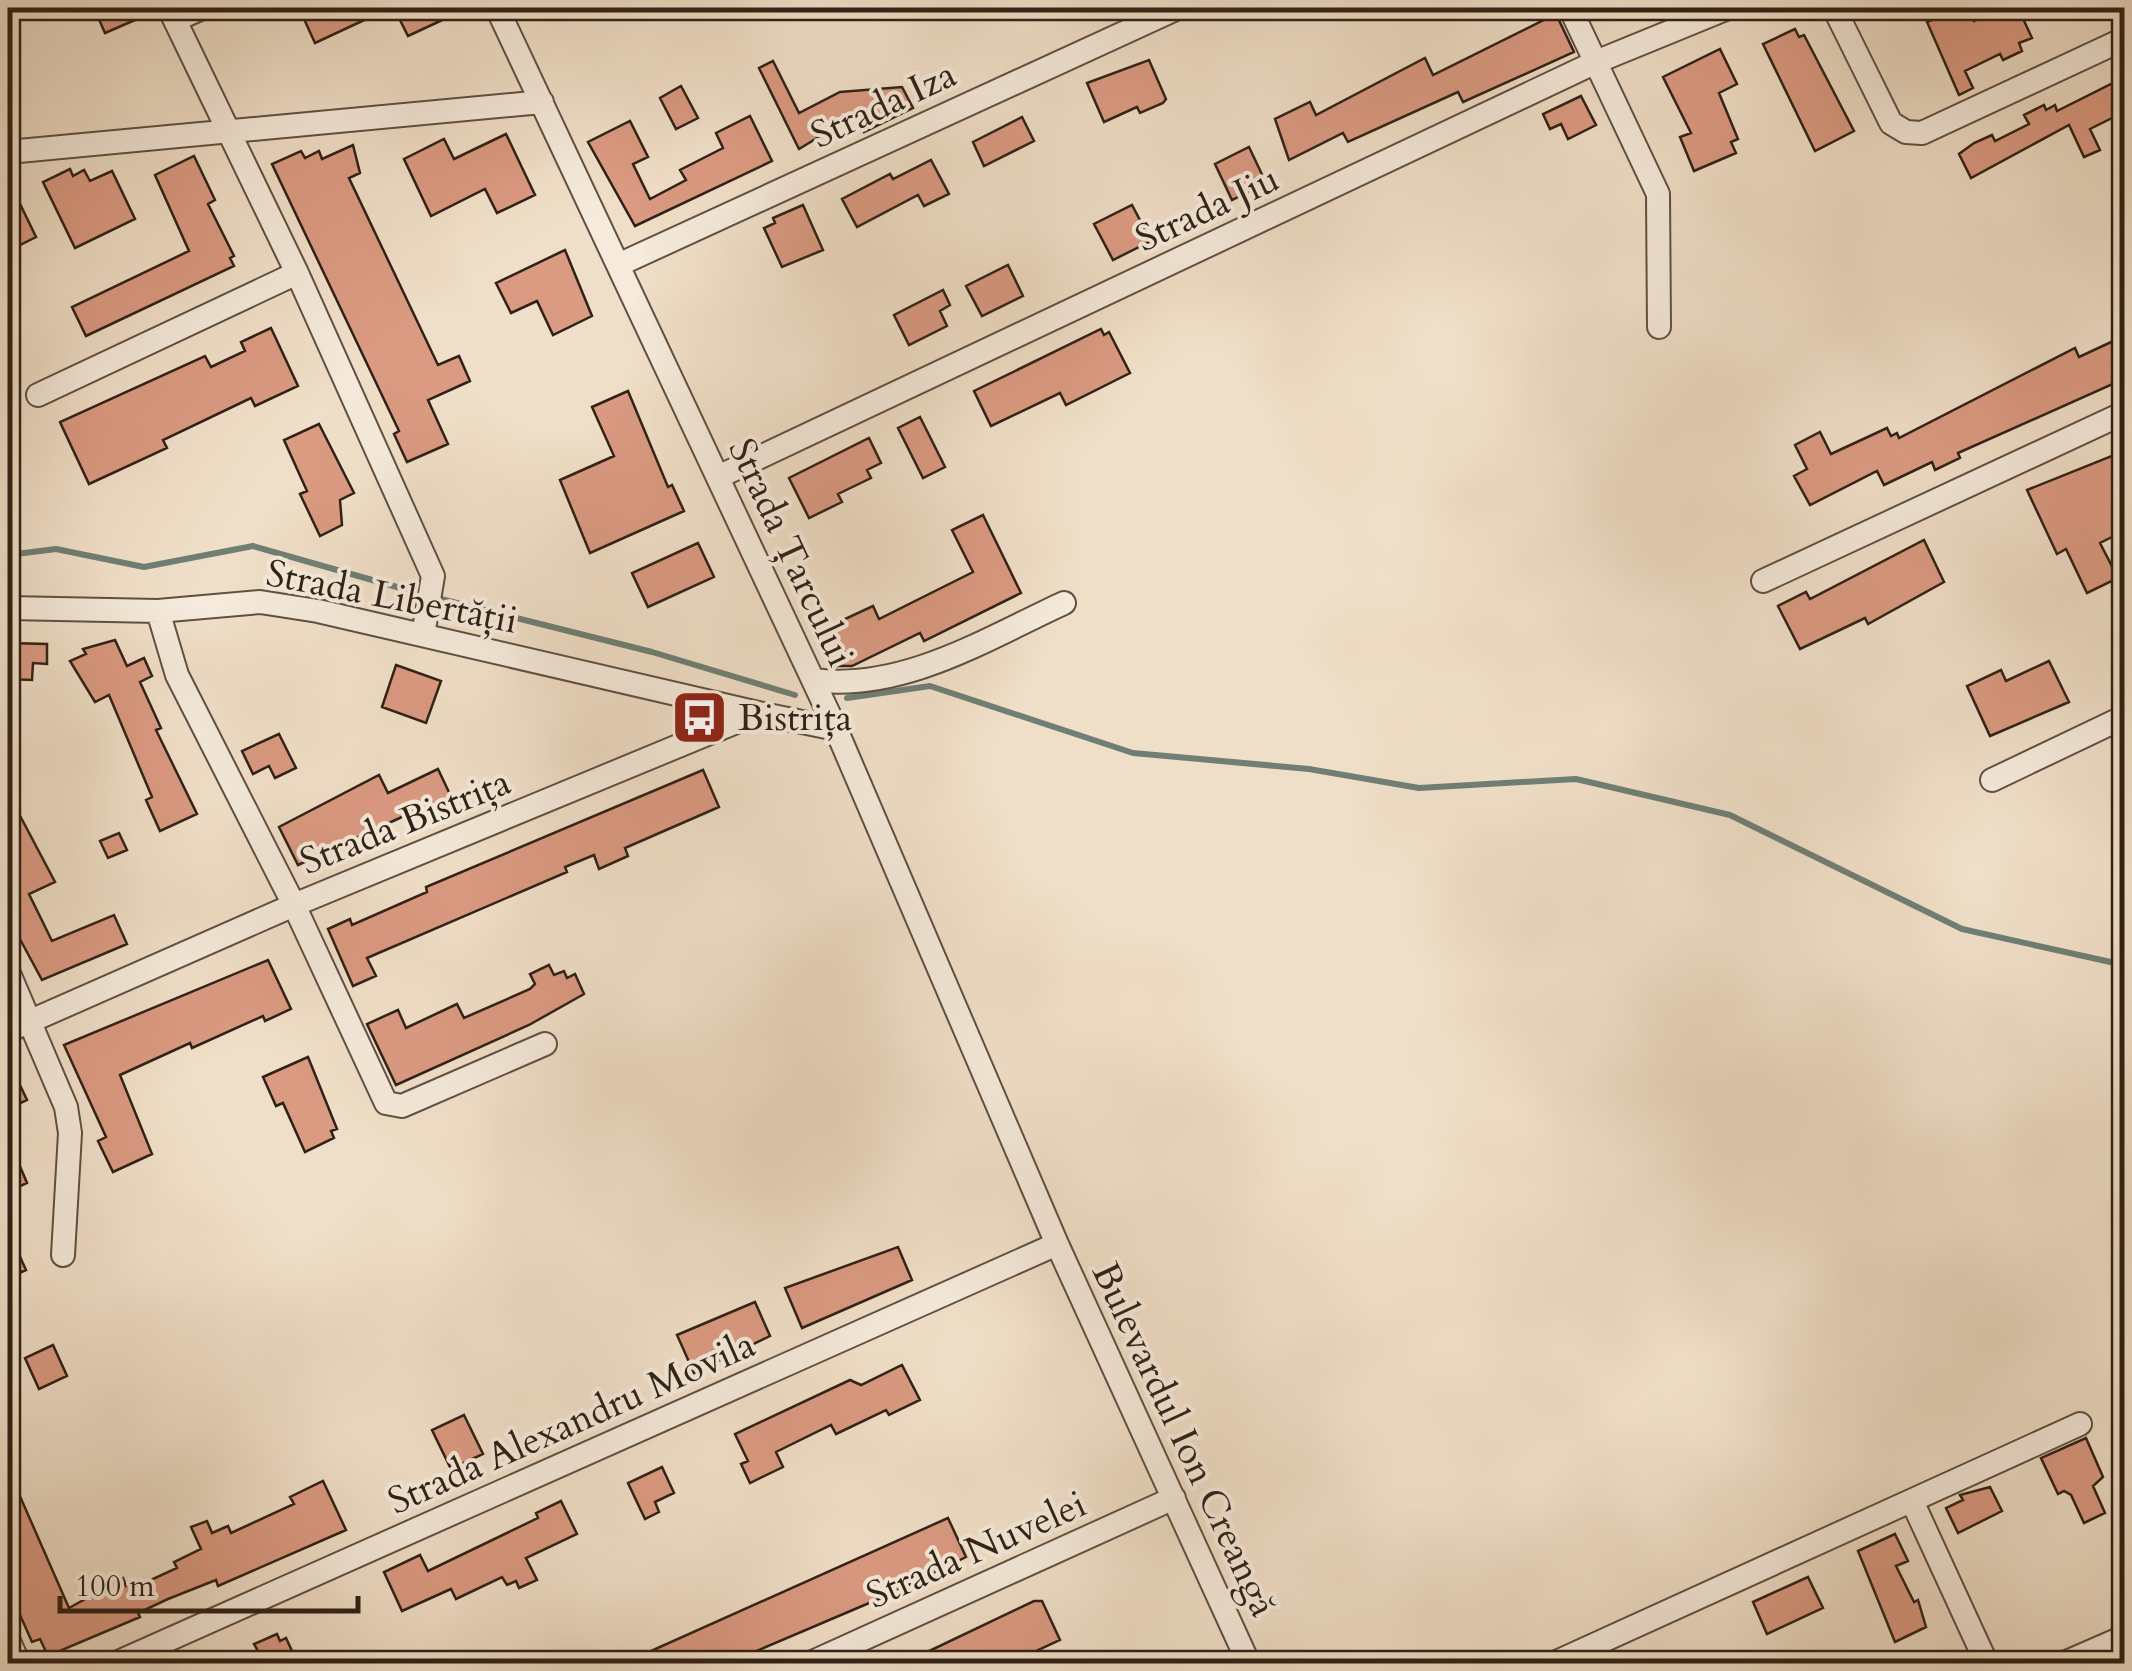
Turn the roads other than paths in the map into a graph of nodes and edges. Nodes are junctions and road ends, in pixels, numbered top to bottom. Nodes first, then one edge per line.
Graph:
1 (202, 8) edge
2 (497, 8) edge
3 (1178, 8) edge
4 (1570, 8) edge
5 (1728, 8) edge
6 (1834, 8) edge
7 (172, 14) edge
8 (2124, 39) edge
9 (1596, 62) junction
10 (542, 102) junction
11 (225, 128) junction
12 (8, 152) edge
13 (618, 265) junction
14 (297, 273) junction
15 (1659, 327) dead end
16 (38, 395) dead end
17 (2124, 413) edge
18 (718, 478) junction
19 (1763, 581) dead end
20 (1064, 603) dead end
21 (8, 608) edge
22 (158, 610) junction
23 (423, 635) junction
24 (814, 680) junction
25 (758, 713) junction
26 (2124, 717) edge
27 (836, 729) junction
28 (1992, 780) dead end
29 (294, 905) junction
30 (8, 971) edge
31 (18, 1027) edge
32 (545, 1044) dead end
33 (1057, 1244) junction
34 (63, 1254) dead end
35 (2080, 1424) dead end
36 (1174, 1498) junction
37 (1912, 1500) junction
38 (2124, 1637) edge
39 (8, 1639) edge
40 (19, 1664) edge
41 (114, 1664) edge
42 (808, 1664) edge
43 (1250, 1664) edge
44 (1552, 1664) edge
45 (1986, 1664) edge
46 (2062, 1664) edge

1 - 7 street
2 - 10 street, Strada Țarcului
3 - 13 street, Strada Iza
4 - 9 street
5 - 9 street, Strada Jiu
6 - 8 street
7 - 11 street
9 - 15 street
9 - 18 street, Strada Jiu
10 - 11 street
10 - 13 street, Strada Țarcului
11 - 12 street
11 - 14 street
13 - 18 street, Strada Țarcului
14 - 16 street
14 - 23 street
17 - 19 street
18 - 24 street, Strada Țarcului
20 - 24 street
21 - 22 street, Strada Libertății
22 - 23 street, Strada Libertății
22 - 29 street
23 - 25 street, Strada Libertății
24 - 27 street, Strada Țarcului
25 - 27 street
25 - 29 street, Strada Bistrița
26 - 28 street
27 - 33 street, Strada Țarcului
29 - 31 street, Strada Bistrița
29 - 32 street
30 - 31 street
31 - 34 street
33 - 36 street, Bulevardul Ion Creangă
33 - 41 street, Strada Alexandru Movila
35 - 37 street
36 - 42 street, Strada Nuvelei
36 - 43 street, Bulevardul Ion Creangă
37 - 44 street
37 - 45 street
38 - 46 street
39 - 40 street

